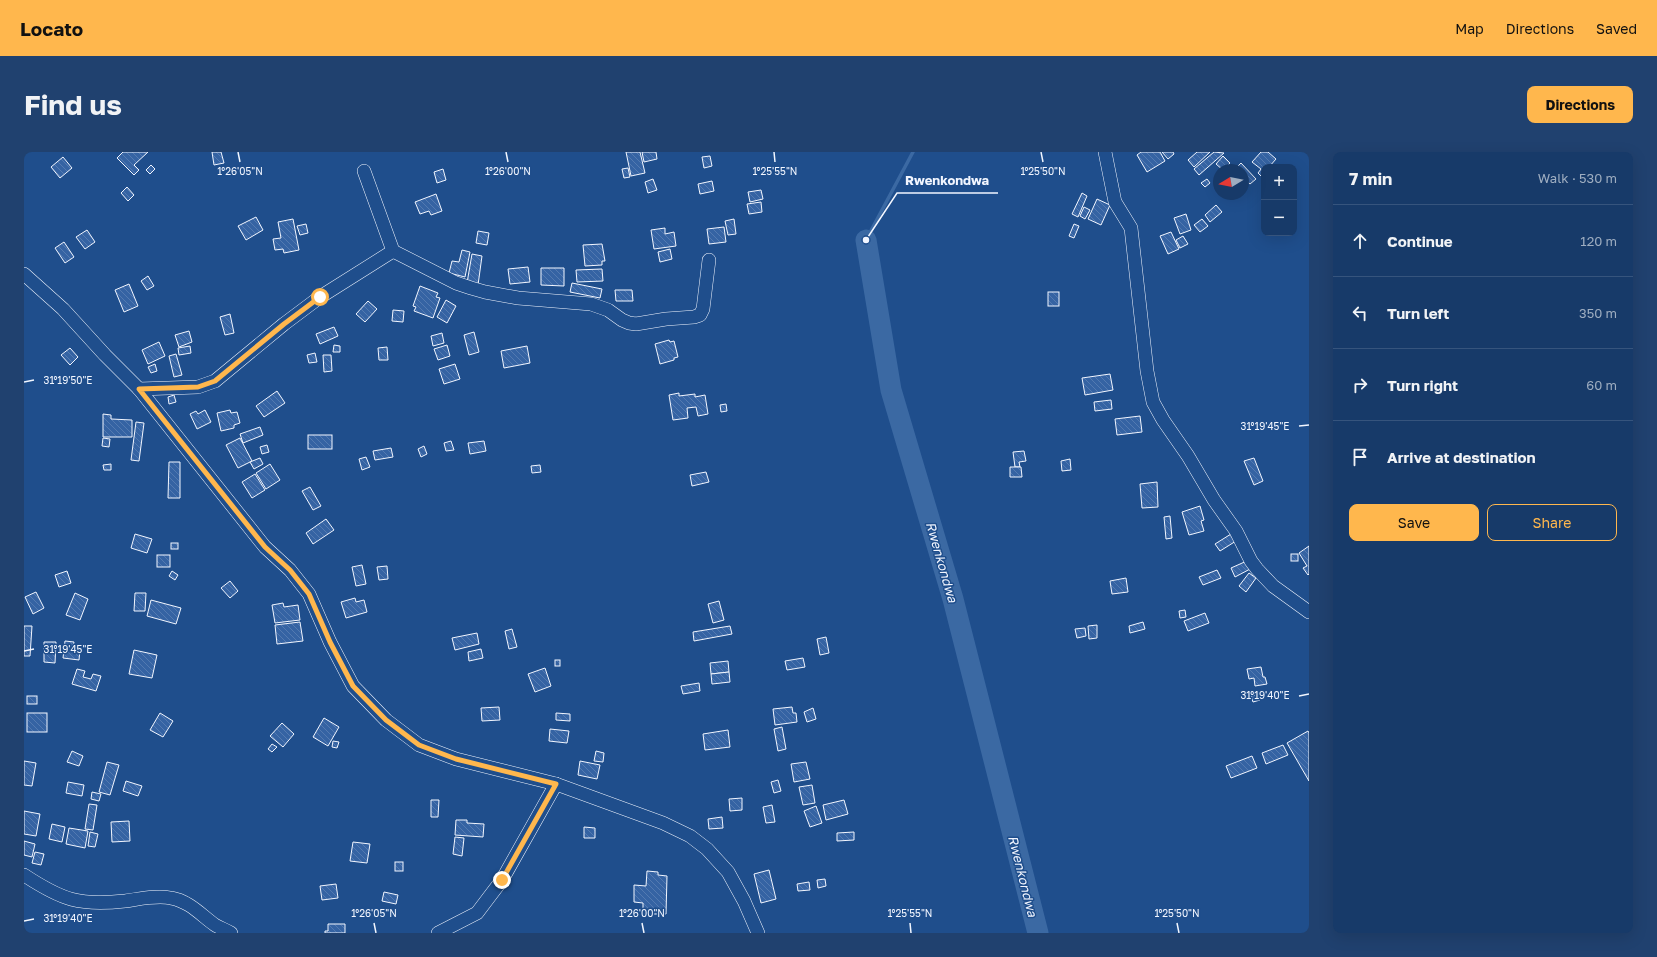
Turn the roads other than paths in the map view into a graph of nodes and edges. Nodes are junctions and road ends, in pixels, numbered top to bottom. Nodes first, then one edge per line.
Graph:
1 (1105, 152) edge
2 (364, 171) dead end
3 (393, 251) junction
4 (709, 260) dead end
5 (24, 274) edge
6 (139, 389) junction
7 (1309, 612) edge
8 (556, 784) junction
9 (24, 875) edge
10 (231, 933) edge
11 (438, 933) edge
12 (758, 933) edge

1 - 7 street
2 - 3 street
3 - 4 street
3 - 6 street
5 - 6 street
6 - 8 street
8 - 11 street
8 - 12 street
9 - 10 street

